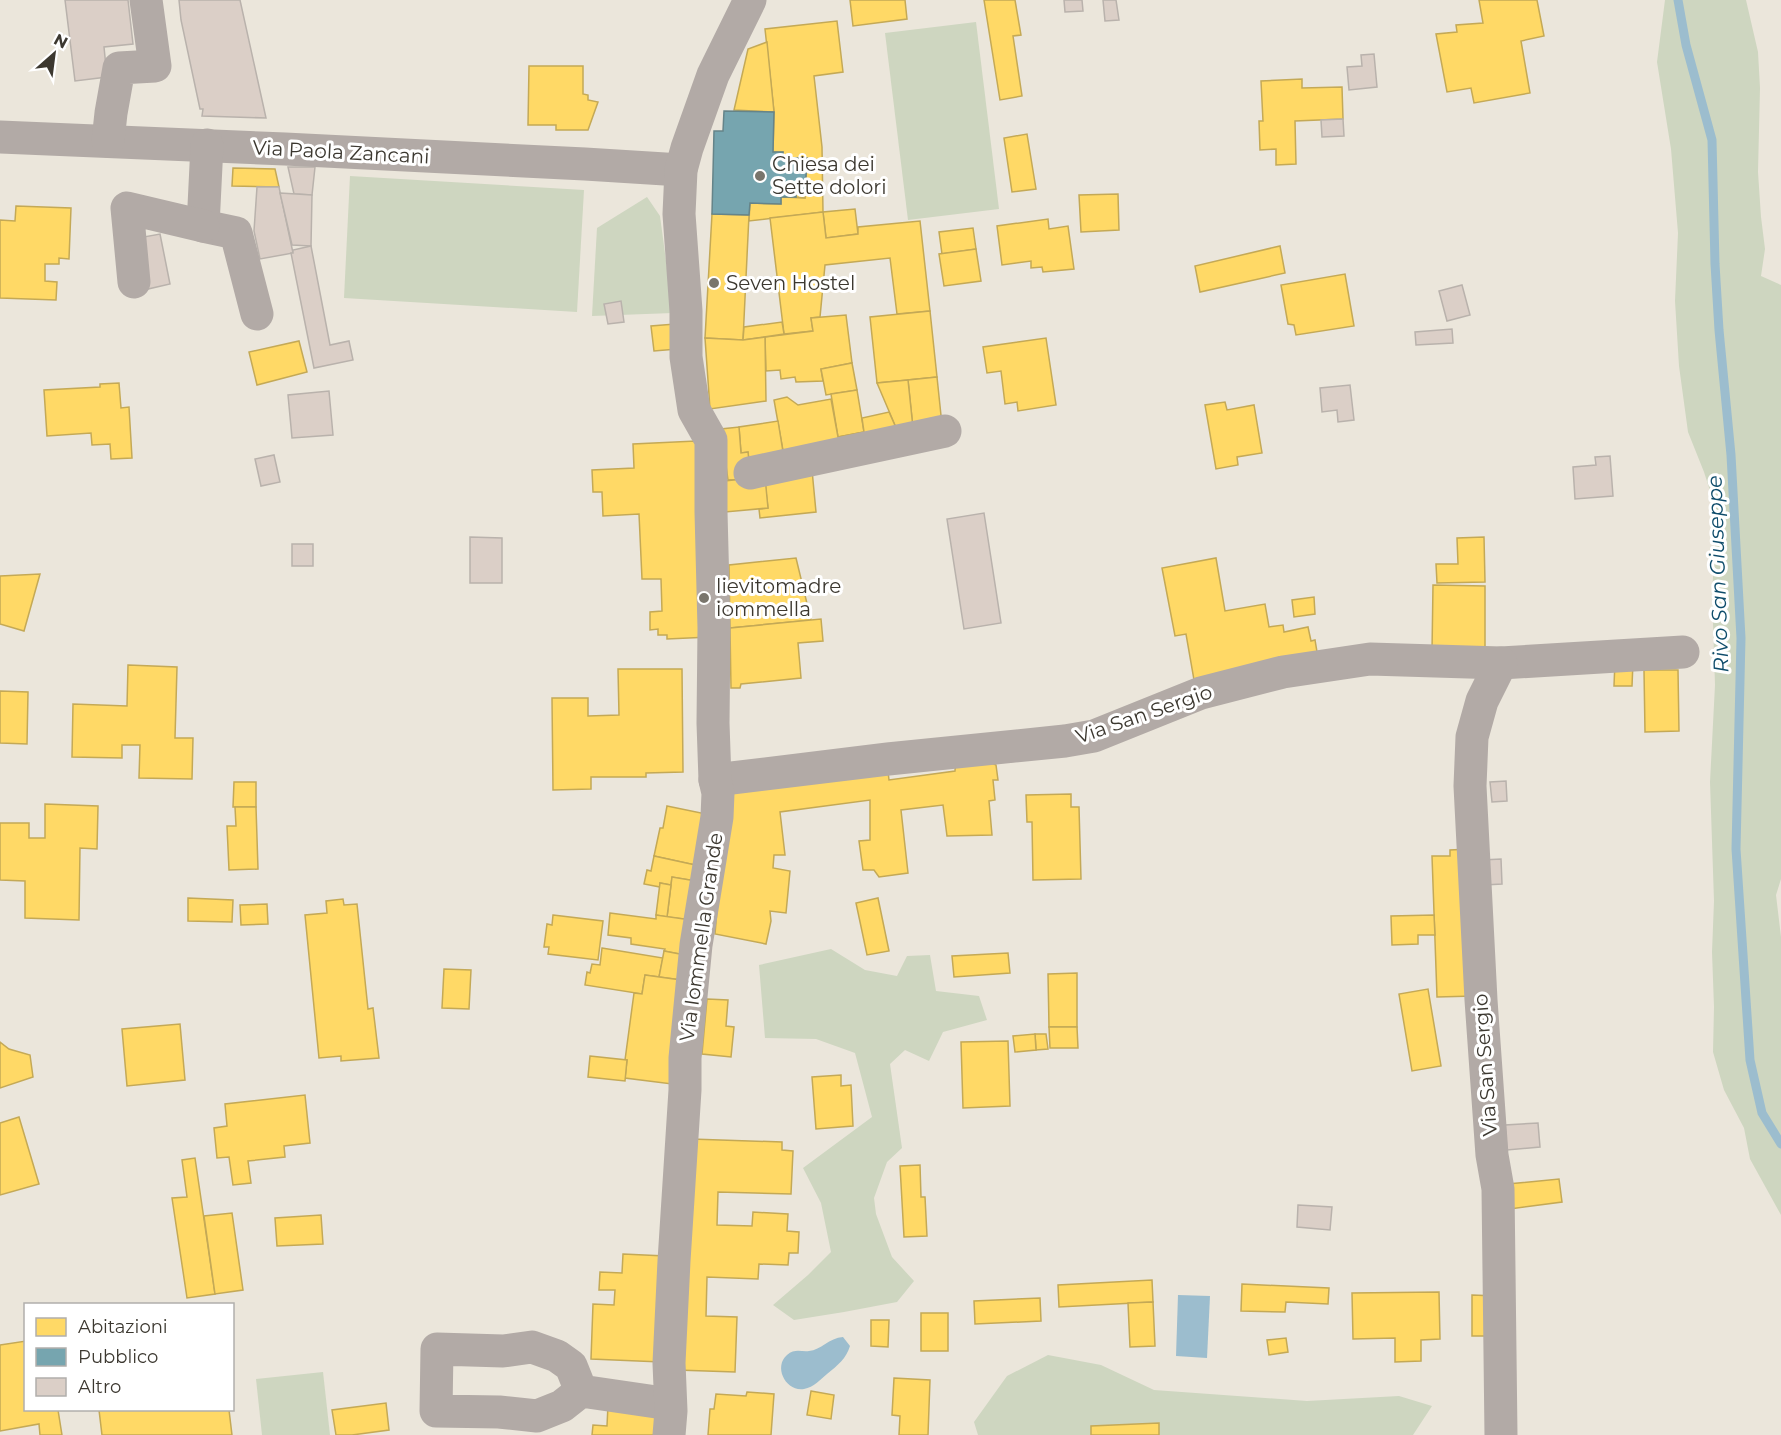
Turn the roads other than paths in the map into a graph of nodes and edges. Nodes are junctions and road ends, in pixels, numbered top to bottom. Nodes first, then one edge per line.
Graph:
1 (146, 0) edge
2 (750, 0) edge
3 (0, 136) edge
4 (108, 141) junction
5 (207, 145) junction
6 (681, 170) junction
7 (203, 226) junction
8 (134, 282) dead end
9 (257, 314) dead end
10 (945, 431) dead end
11 (729, 475) junction
12 (1683, 652) dead end
13 (1501, 663) junction
14 (715, 780) junction
15 (581, 1391) dead end
16 (669, 1420) edge
17 (1501, 1435) edge

1 - 4 street
2 - 6 street, Via Iommella Grande
3 - 4 street, Via Paola Zancani
4 - 5 street, Via Paola Zancani
5 - 6 street, Via Paola Zancani
5 - 7 street
6 - 11 street, Via Iommella Grande
7 - 8 street
7 - 9 street
10 - 11 street
11 - 14 street, Via Iommella Grande
12 - 13 street, Via San Sergio
13 - 14 street, Via San Sergio
13 - 17 street, Via San Sergio
14 - 16 street, Via Iommella Grande
15 - 16 street

